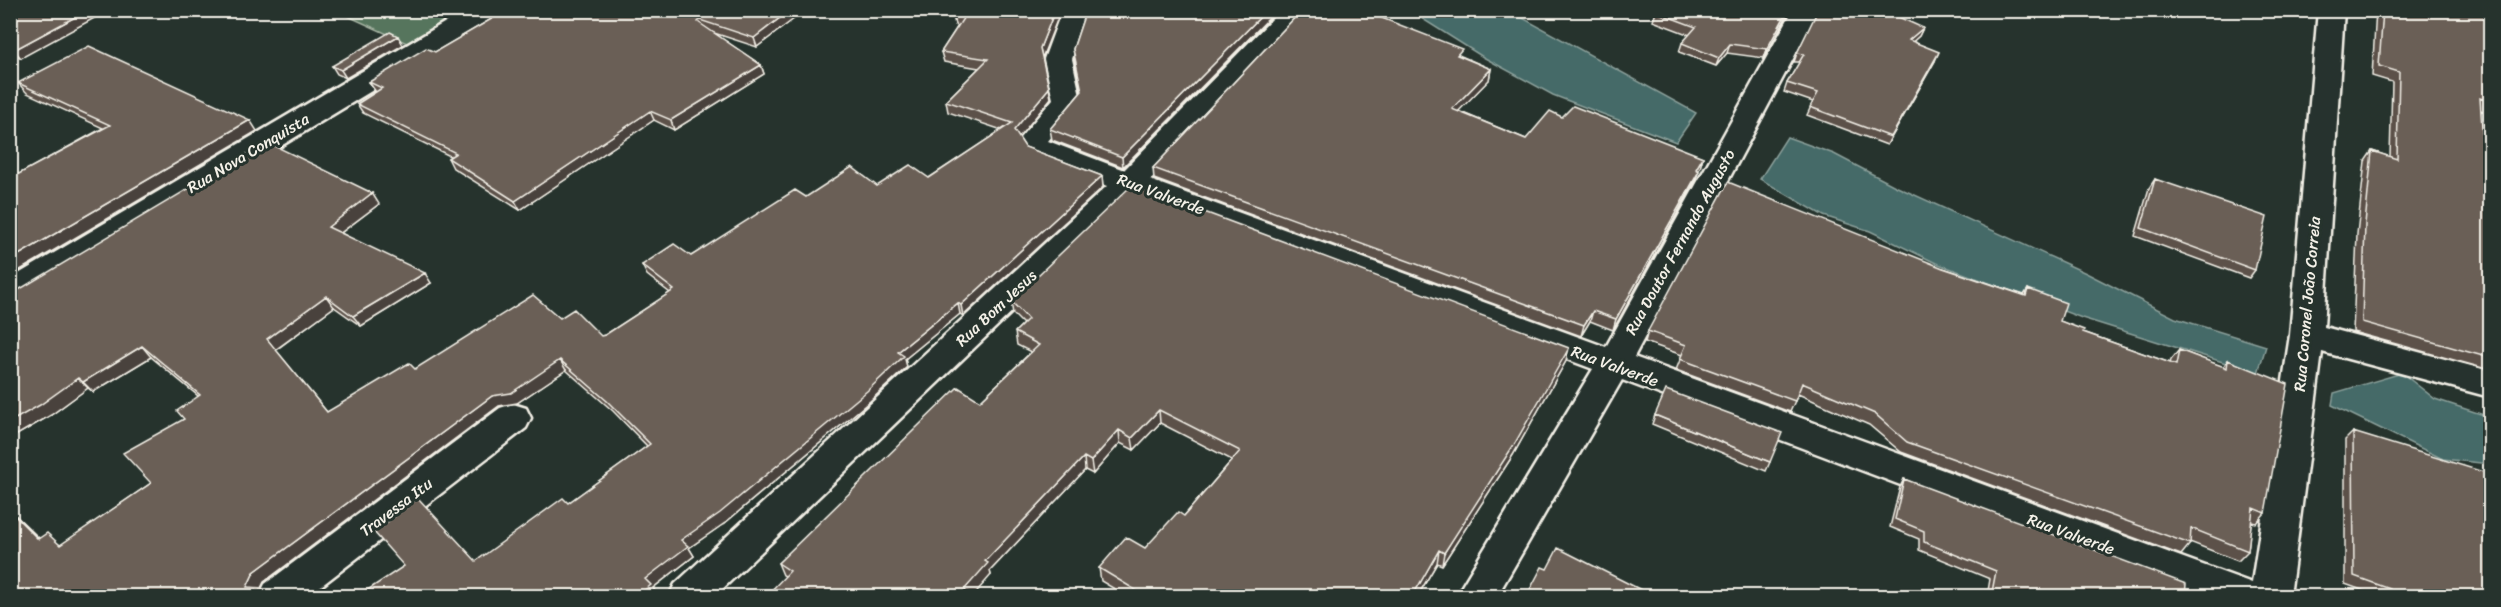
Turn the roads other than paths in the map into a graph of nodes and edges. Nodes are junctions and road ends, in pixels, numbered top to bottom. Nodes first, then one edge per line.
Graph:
1 (486, 10) edge
2 (1075, 10) edge
3 (1296, 10) edge
4 (1806, 10) edge
5 (2331, 10) edge
6 (1130, 182) junction
7 (10, 295) edge
8 (2307, 335) junction
9 (1613, 365) junction
10 (2490, 384) edge
11 (513, 418) dead end
12 (279, 597) edge
13 (689, 597) edge
14 (1476, 597) edge
15 (2240, 597) edge
16 (2270, 597) edge

1 - 7 street, Rua Nova Conquista
2 - 6 street, Rua Valverde
3 - 6 street, Rua Bom Jesus
4 - 9 street, Rua Doutor Fernando Augusto
5 - 8 street, Rua Coronel João Correia
6 - 9 street, Rua Valverde
6 - 13 street, Rua Bom Jesus
8 - 10 street
8 - 16 street, Rua Coronel João Correia
9 - 14 street, Rua Doutor Fernando Augusto
9 - 15 street, Rua Valverde
11 - 12 street, Travessa Itu

